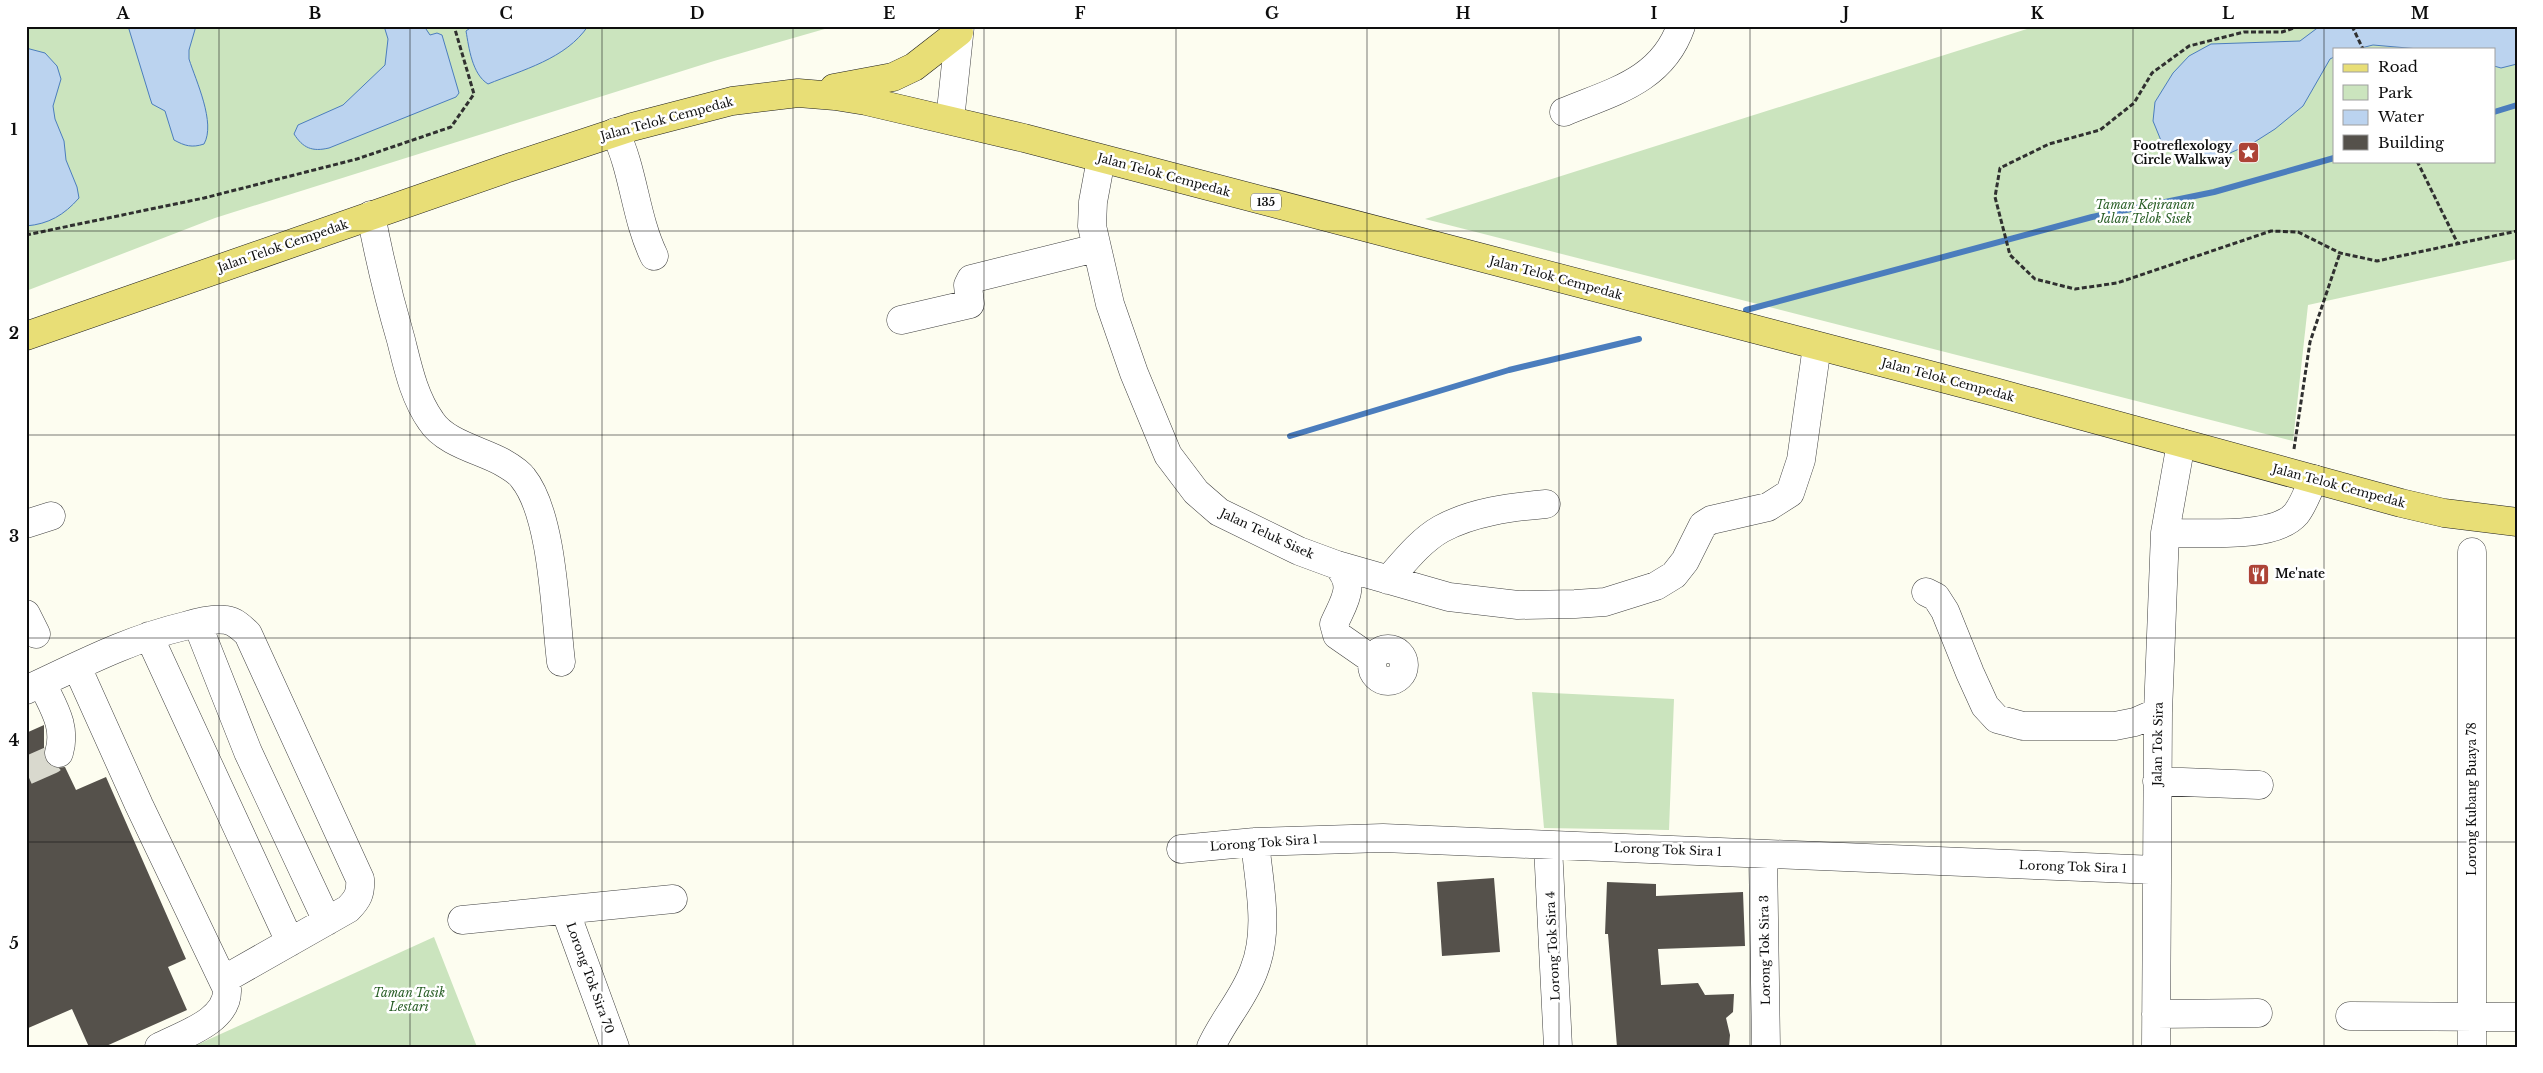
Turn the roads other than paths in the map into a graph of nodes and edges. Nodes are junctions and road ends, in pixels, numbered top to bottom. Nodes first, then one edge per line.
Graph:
1 (1681, 26) edge
2 (960, 29) edge
3 (798, 94) junction
4 (1564, 112) dead end
5 (950, 120) junction
6 (615, 132) junction
7 (1101, 159) junction
8 (371, 215) junction
9 (1096, 248) junction
10 (654, 256) dead end
11 (901, 320) dead end
12 (26, 336) edge
13 (1817, 346) junction
14 (2181, 443) junction
15 (2302, 476) junction
16 (1546, 504) dead end
17 (2517, 522) edge
18 (2165, 533) junction
19 (2472, 552) dead end
20 (1337, 565) junction
21 (1388, 580) junction
22 (1926, 592) dead end
23 (197, 623) junction
24 (149, 636) junction
25 (1373, 660) dead end
26 (561, 662) dead end
27 (77, 667) junction
28 (34, 686) edge
29 (2158, 712) junction
30 (59, 753) dead end
31 (2157, 781) junction
32 (2259, 785) dead end
33 (1255, 842) junction
34 (1548, 846) junction
35 (1181, 849) dead end
36 (1764, 854) junction
37 (2156, 870) junction
38 (673, 899) dead end
39 (565, 910) junction
40 (462, 920) dead end
41 (327, 921) junction
42 (290, 942) junction
43 (223, 980) junction
44 (2258, 1013) dead end
45 (2156, 1014) junction
46 (2350, 1016) dead end
47 (2472, 1017) junction
48 (2517, 1017) edge
49 (158, 1047) edge
50 (615, 1047) edge
51 (1211, 1047) edge
52 (1558, 1047) edge
53 (1766, 1047) edge
54 (2156, 1047) edge
55 (2472, 1047) edge

1 - 4 street
2 - 3 main road
2 - 5 street
3 - 5 main road, Jalan Telok Cempedak / 135
3 - 6 main road, Jalan Telok Cempedak / 135
5 - 7 main road, Jalan Telok Cempedak / 135
6 - 8 main road, Jalan Telok Cempedak / 135
6 - 10 street
7 - 9 street, Jalan Teluk Sisek
7 - 13 main road, Jalan Telok Cempedak / 135
8 - 12 main road, Jalan Telok Cempedak / 135
8 - 26 street
9 - 11 street
9 - 20 street, Jalan Teluk Sisek
13 - 14 main road, Jalan Telok Cempedak / 135
13 - 21 street, Jalan Teluk Sisek
14 - 15 main road, Jalan Telok Cempedak / 135
14 - 18 street, Jalan Tok Sira
15 - 17 main road, Jalan Telok Cempedak / 135
15 - 18 street
16 - 21 street
18 - 29 street, Jalan Tok Sira
19 - 47 street, Lorong Kubang Buaya 78
20 - 21 street, Jalan Teluk Sisek
20 - 25 street
22 - 29 street
23 - 24 street
23 - 41 street
23 - 41 street
24 - 27 street
24 - 42 street
27 - 28 street
27 - 43 street
28 - 30 street
29 - 31 street, Jalan Tok Sira
31 - 32 street
31 - 37 street, Jalan Tok Sira
33 - 34 street, Lorong Tok Sira 1
33 - 35 street, Lorong Tok Sira 1
33 - 51 street
34 - 36 street, Lorong Tok Sira 1
34 - 52 street, Lorong Tok Sira 4
36 - 37 street, Lorong Tok Sira 1
36 - 53 street, Lorong Tok Sira 3
37 - 45 street, Jalan Tok Sira
38 - 39 street
39 - 40 street
39 - 50 street, Lorong Tok Sira 70
41 - 42 street
42 - 43 street
43 - 49 street
44 - 45 street
45 - 54 street, Jalan Tok Sira
46 - 47 street
47 - 48 street
47 - 55 street, Lorong Kubang Buaya 78

